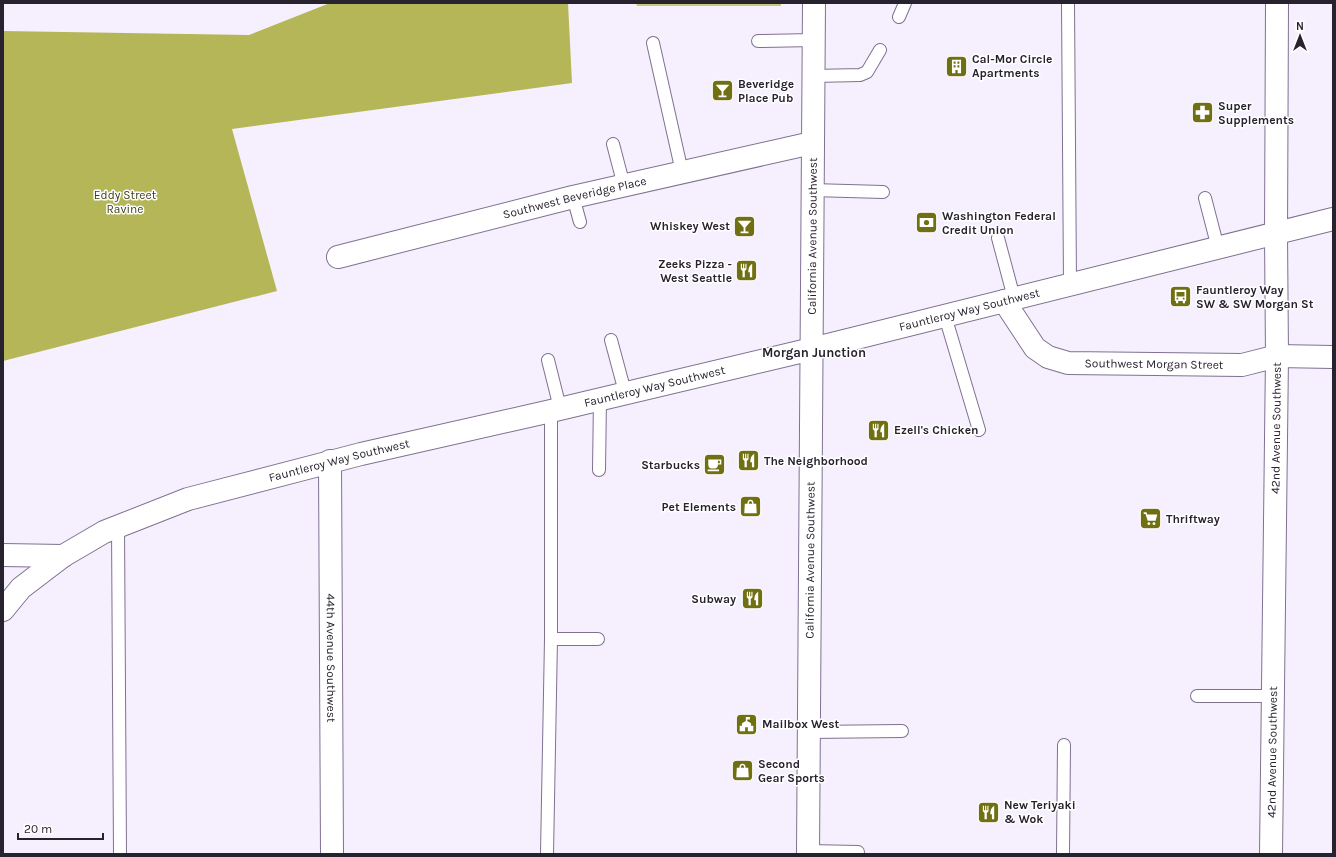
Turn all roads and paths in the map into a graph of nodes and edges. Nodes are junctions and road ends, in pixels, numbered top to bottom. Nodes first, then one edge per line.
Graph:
1 (814, 3) edge
2 (905, 3) edge
3 (1068, 3) edge
4 (1277, 3) edge
5 (899, 17) dead end
6 (814, 40) junction
7 (758, 41) dead end
8 (653, 44) dead end
9 (880, 50) dead end
10 (813, 76) junction
11 (812, 143) junction
12 (613, 144) dead end
13 (682, 172) junction
14 (624, 186) junction
15 (812, 190) junction
16 (883, 192) dead end
17 (573, 197) junction
18 (1205, 198) dead end
19 (1333, 219) edge
20 (580, 222) dead end
21 (1276, 234) junction
22 (998, 238) dead end
23 (1218, 248) junction
24 (338, 257) dead end
25 (1070, 284) junction
26 (1009, 299) junction
27 (945, 316) junction
28 (611, 340) dead end
29 (812, 348) junction
30 (1277, 356) junction
31 (1333, 357) edge
32 (548, 360) dead end
33 (625, 392) junction
34 (600, 398) junction
35 (556, 409) junction
36 (979, 430) dead end
37 (330, 461) junction
38 (599, 470) dead end
39 (118, 526) junction
40 (3, 555) edge
41 (63, 556) junction
42 (3, 610) edge
43 (551, 640) junction
44 (598, 640) dead end
45 (1197, 696) dead end
46 (1273, 696) junction
47 (902, 731) dead end
48 (808, 732) junction
49 (1064, 745) dead end
50 (858, 852) dead end
51 (808, 853) edge
52 (120, 854) edge
53 (332, 854) edge
54 (547, 854) edge
55 (1062, 854) edge
56 (1271, 854) edge

1 - 6 main road, California Avenue Southwest
2 - 5 lane
3 - 25 lane
4 - 21 main road, 42nd Avenue Southwest
6 - 7 lane
6 - 10 main road, California Avenue Southwest
8 - 13 lane
9 - 10 lane
10 - 11 main road, California Avenue Southwest
11 - 13 main road, Southwest Beveridge Place
11 - 15 main road, California Avenue Southwest
12 - 14 lane
13 - 14 main road, Southwest Beveridge Place
14 - 17 main road, Southwest Beveridge Place
15 - 16 lane
15 - 29 main road, California Avenue Southwest
17 - 20 lane
17 - 24 main road, Southwest Beveridge Place
18 - 23 lane
19 - 21 main road, Fauntleroy Way Southwest
21 - 23 main road, Fauntleroy Way Southwest
21 - 30 main road, 42nd Avenue Southwest
22 - 26 lane
23 - 25 main road, Fauntleroy Way Southwest
25 - 26 main road, Fauntleroy Way Southwest
26 - 27 main road, Fauntleroy Way Southwest
26 - 30 main road, Southwest Morgan Street
27 - 29 main road, Fauntleroy Way Southwest
27 - 36 lane
28 - 33 lane
29 - 33 main road, Fauntleroy Way Southwest
29 - 48 main road, California Avenue Southwest
30 - 31 main road, Southwest Morgan Street
30 - 46 main road, 42nd Avenue Southwest
32 - 35 lane
33 - 34 main road, Fauntleroy Way Southwest
34 - 35 main road, Fauntleroy Way Southwest
34 - 38 lane
35 - 37 main road, Fauntleroy Way Southwest
35 - 43 lane
37 - 39 main road, Fauntleroy Way Southwest
37 - 53 main road, 44th Avenue Southwest
39 - 41 main road, Fauntleroy Way Southwest
39 - 52 lane
40 - 41 main road
41 - 42 main road, Fauntleroy Way Southwest
43 - 44 lane
43 - 54 lane
45 - 46 lane
46 - 56 main road, 42nd Avenue Southwest
47 - 48 lane
48 - 51 main road, California Avenue Southwest
49 - 55 lane
50 - 51 lane

